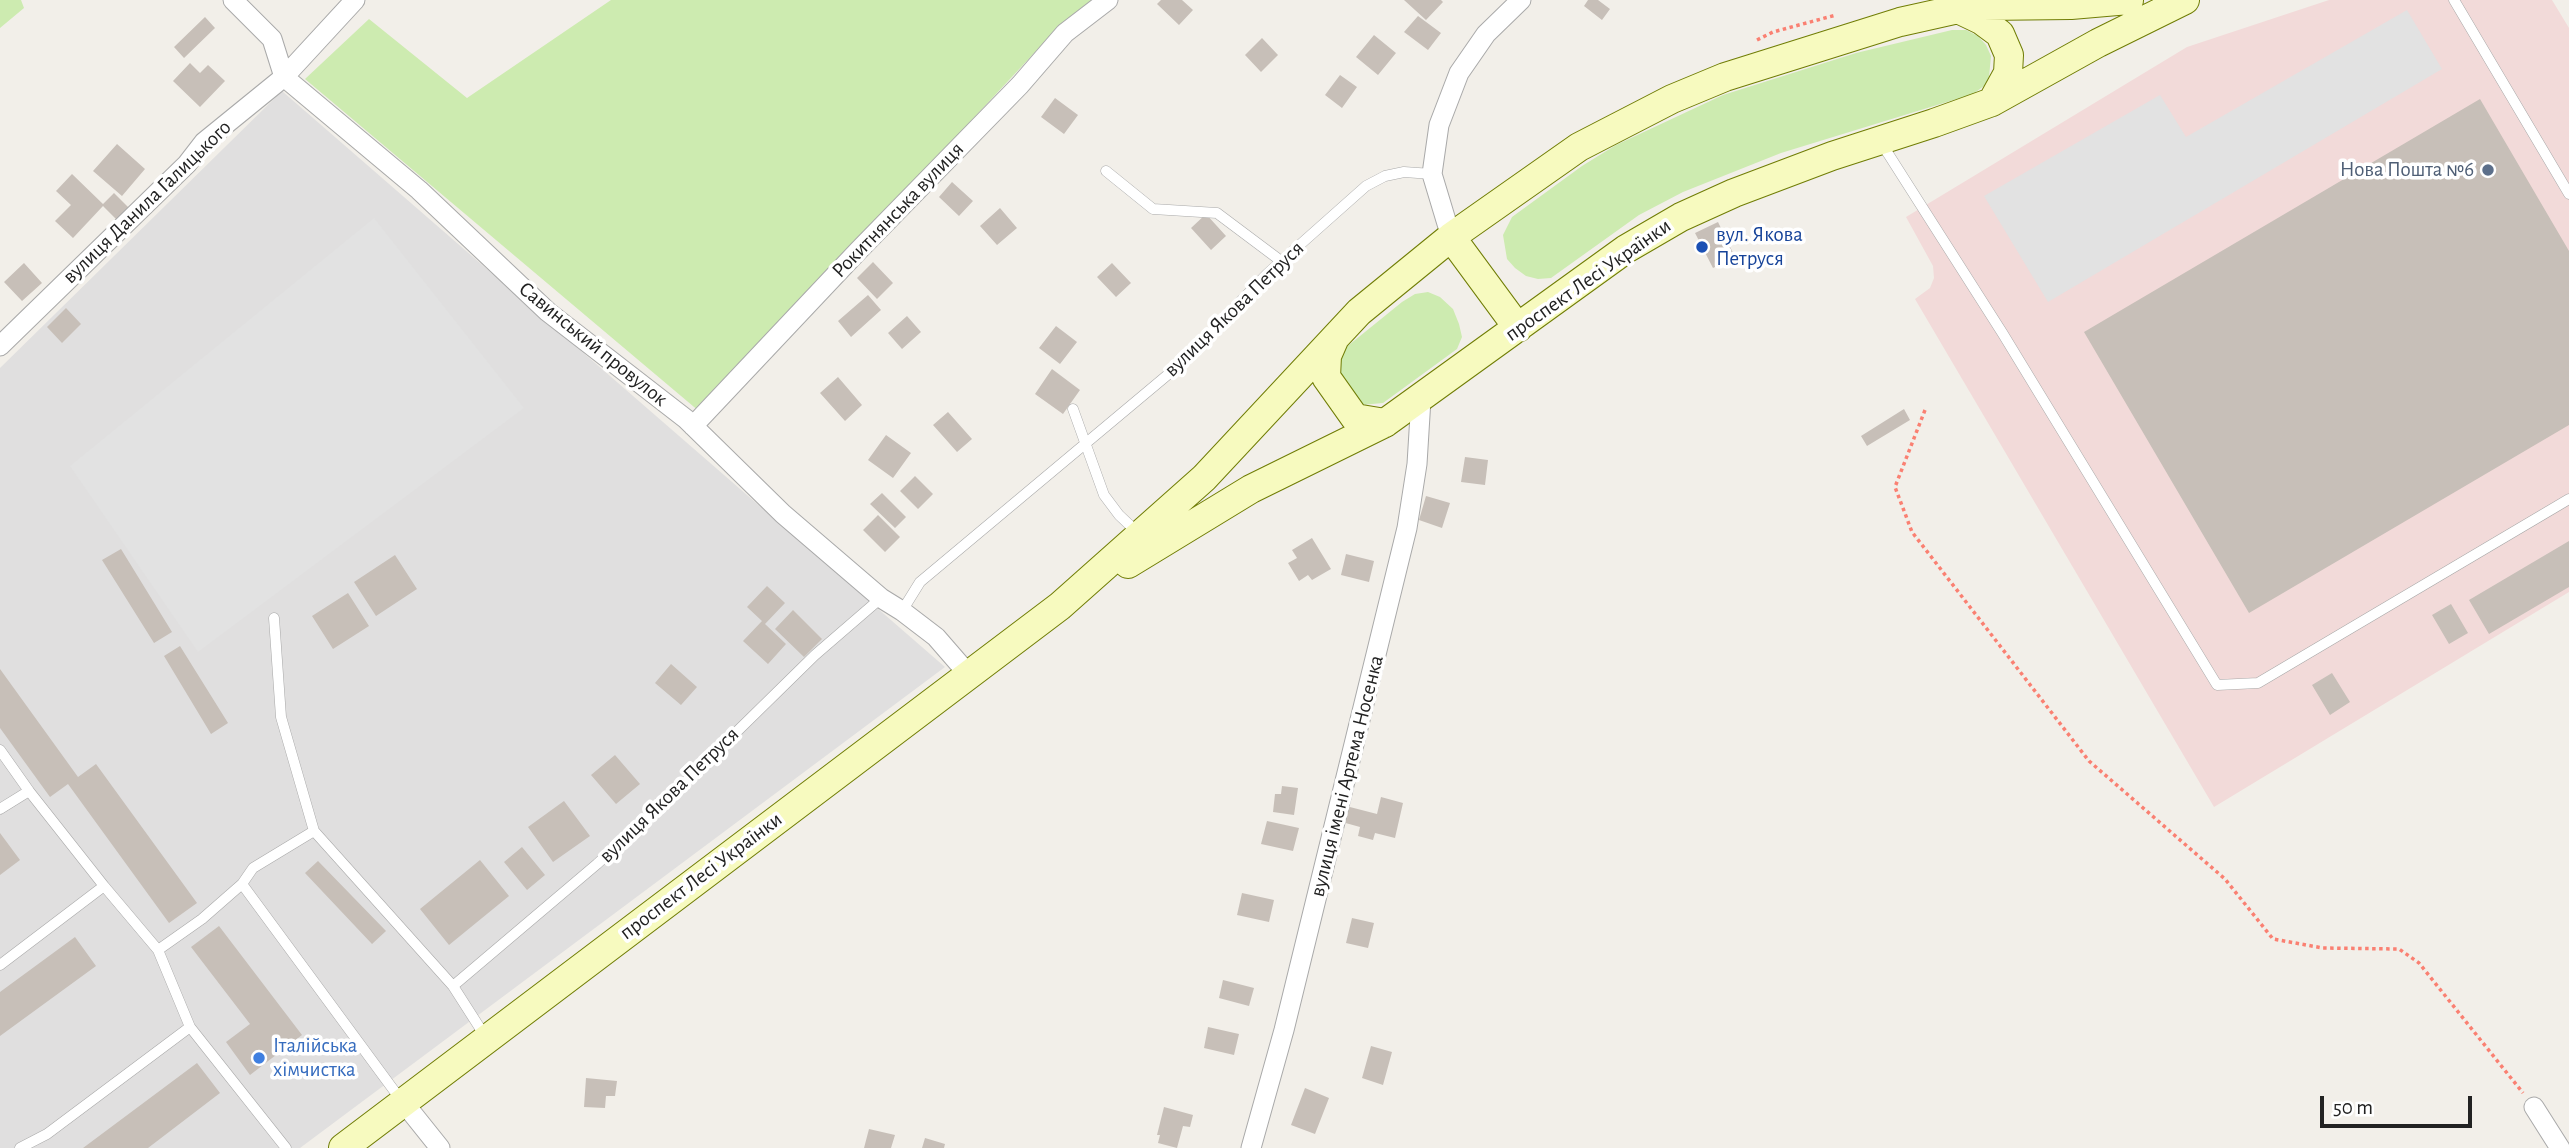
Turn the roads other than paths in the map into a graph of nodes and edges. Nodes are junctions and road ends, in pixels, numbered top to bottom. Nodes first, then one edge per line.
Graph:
1 (233, 0) edge
2 (355, 0) edge
3 (1108, 0) edge
4 (1521, 0) edge
5 (2129, 0) edge
6 (2185, 0) edge
7 (2454, 0) edge
8 (2036, 2) edge
9 (1958, 9) junction
10 (284, 77) junction
11 (1992, 102) junction
12 (1880, 141) junction
13 (1107, 171) dead end
14 (1432, 174) junction
15 (2569, 194) edge
16 (1451, 237) junction
17 (1281, 261) junction
18 (1518, 328) junction
19 (1336, 334) junction
20 (0, 346) edge
21 (1421, 399) junction
22 (1073, 409) dead end
23 (1385, 423) junction
24 (693, 426) junction
25 (1086, 443) junction
26 (2569, 499) edge
27 (1140, 535) junction
28 (881, 598) junction
29 (1060, 606) junction
30 (902, 611) junction
31 (274, 618) dead end
32 (969, 676) junction
33 (0, 750) edge
34 (29, 791) junction
35 (0, 809) edge
36 (314, 831) junction
37 (242, 884) junction
38 (104, 886) junction
39 (159, 950) junction
40 (0, 965) edge
41 (453, 986) junction
42 (190, 1027) junction
43 (487, 1039) junction
44 (404, 1103) junction
45 (2534, 1107) road end
46 (20, 1148) edge
47 (286, 1148) edge
48 (343, 1148) edge
49 (440, 1148) edge
50 (1251, 1148) edge
51 (2560, 1148) edge

1 - 10 street
2 - 10 street, вулиця Данила Галицького
3 - 24 street, Рокитнянська вулиця
4 - 14 street
5 - 8 street, проспект Лесі Українки
6 - 11 street, проспект Лесі Українки
7 - 15 lane
8 - 9 street, проспект Лесі Українки
9 - 11 street
9 - 16 street, проспект Лесі Українки
10 - 20 street, вулиця Данила Галицького
10 - 24 street, Савинський провулок
11 - 12 street, проспект Лесі Українки
12 - 18 street, проспект Лесі Українки
12 - 26 lane
13 - 17 lane
14 - 16 street
14 - 17 lane, вулиця Якова Петруся
16 - 18 street
16 - 19 street, проспект Лесі Українки
17 - 25 lane, вулиця Якова Петруся
18 - 21 street, проспект Лесі Українки
19 - 23 street
19 - 27 street, проспект Лесі Українки
21 - 23 street, проспект Лесі Українки
21 - 50 street, вулиця імені Артема Носенка
22 - 25 lane
23 - 29 street, проспект Лесі Українки
24 - 28 street, Савинський провулок
25 - 27 lane
25 - 30 lane, вулиця Якова Петруся
27 - 29 street, проспект Лесі Українки
28 - 30 street, Савинський провулок
28 - 41 lane, вулиця Якова Петруся
29 - 32 street, проспект Лесі Українки
30 - 32 street, Савинський провулок
31 - 36 lane
32 - 43 street, проспект Лесі Українки
33 - 34 lane
34 - 35 lane
34 - 38 lane
36 - 37 lane
36 - 41 lane
37 - 39 lane
37 - 44 lane
38 - 39 lane
38 - 40 lane
39 - 42 lane
41 - 43 lane
42 - 46 lane
42 - 47 lane
43 - 44 street, проспект Лесі Українки
44 - 48 street, проспект Лесі Українки
44 - 49 street
45 - 51 street

